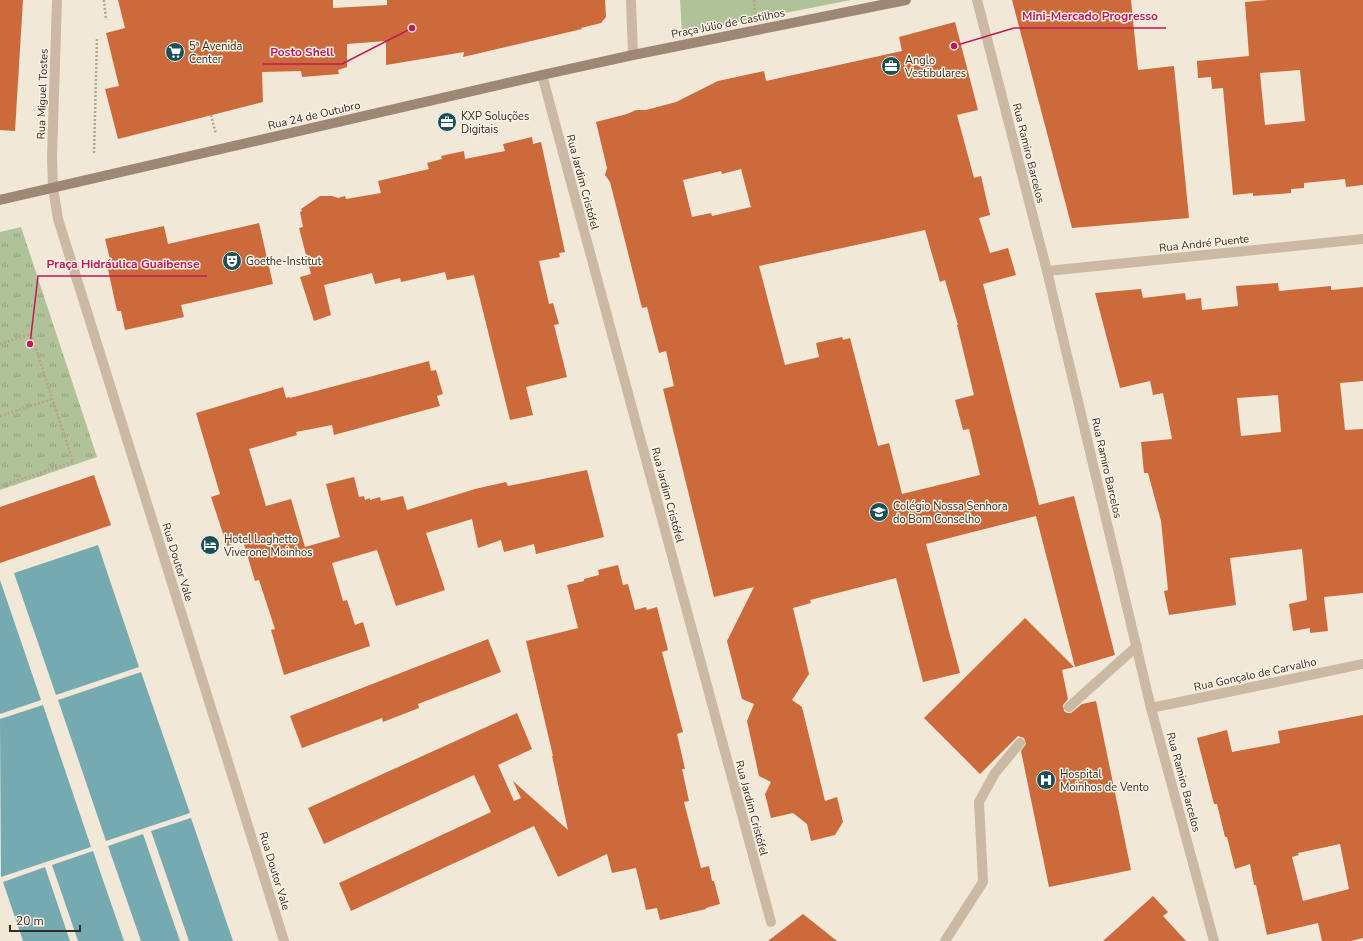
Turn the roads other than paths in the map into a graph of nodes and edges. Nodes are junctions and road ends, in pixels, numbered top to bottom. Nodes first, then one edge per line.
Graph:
1 (57, 0) edge
2 (631, 0) edge
3 (906, 0) edge
4 (977, 0) edge
5 (633, 55) junction
6 (542, 75) junction
7 (53, 188) junction
8 (0, 200) edge
9 (1363, 239) edge
10 (1047, 271) junction
11 (1137, 646) junction
12 (1363, 664) edge
13 (1069, 707) dead end
14 (1151, 708) junction
15 (1020, 743) dead end
16 (771, 922) dead end
17 (284, 941) edge
18 (945, 941) edge
19 (1214, 941) edge

1 - 7 street, Rua Miguel Tostes
2 - 5 street
3 - 5 main road, Praça Júlio de Castilhos
4 - 10 street, Rua Ramiro Barcelos
5 - 6 main road, Rua 24 de Outubro
6 - 7 main road, Rua 24 de Outubro
6 - 16 street, Rua Jardim Cristófel
7 - 8 main road, Rua 24 de Outubro
7 - 17 street, Rua Doutor Vale
9 - 10 street, Rua André Puente
10 - 11 street, Rua Ramiro Barcelos
11 - 13 street
11 - 14 street, Rua Ramiro Barcelos
12 - 14 street, Rua Gonçalo de Carvalho
14 - 19 street, Rua Ramiro Barcelos
15 - 18 street

